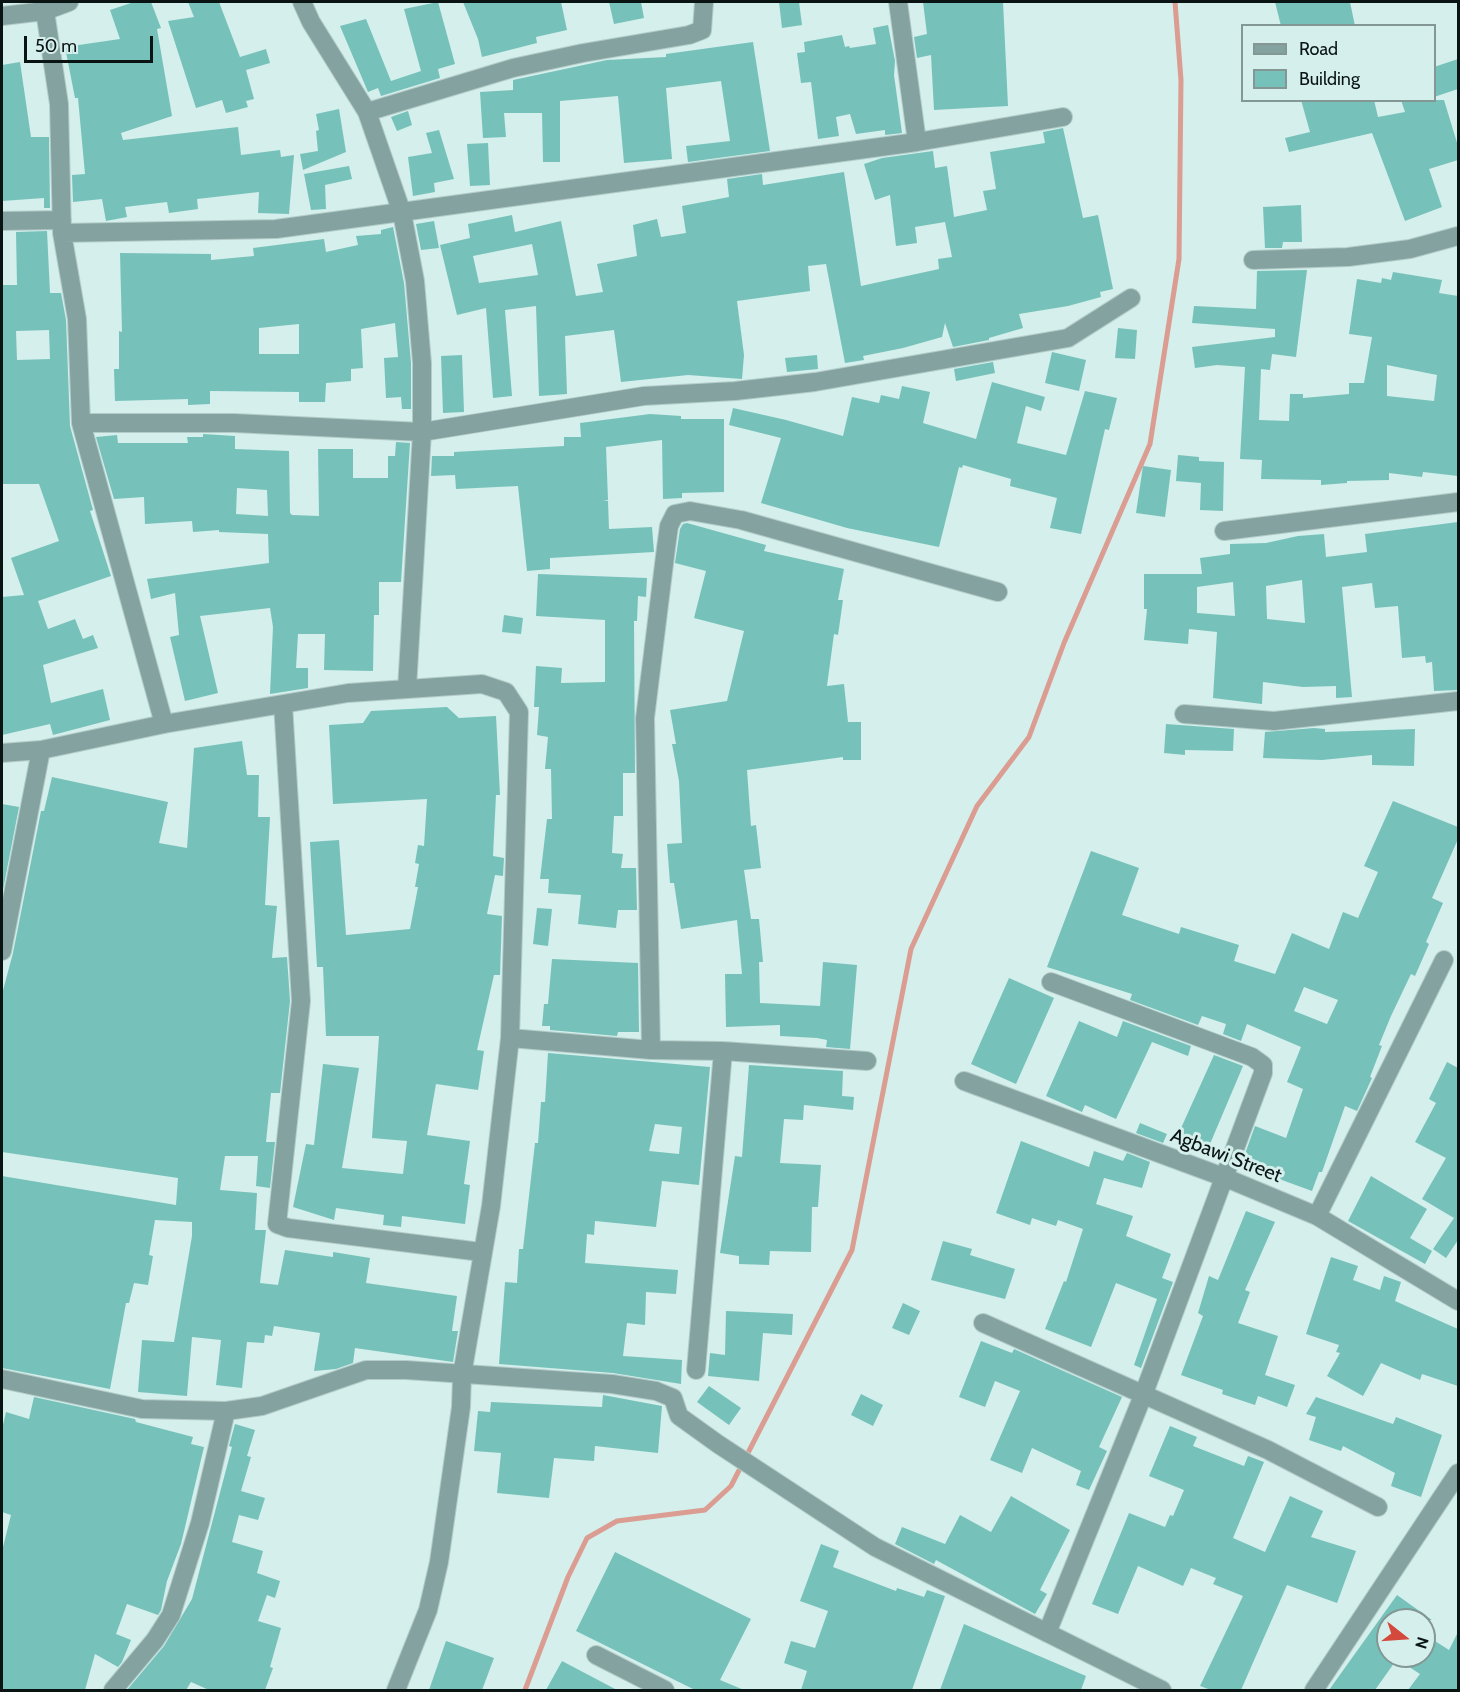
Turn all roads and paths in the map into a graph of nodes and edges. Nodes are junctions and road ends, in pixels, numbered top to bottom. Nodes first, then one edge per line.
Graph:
1 (69, 2) edge
2 (302, 2) edge
3 (704, 2) edge
4 (897, 2) edge
5 (9, 11) edge
6 (45, 11) junction
7 (368, 112) junction
8 (1063, 117) dead end
9 (917, 142) junction
10 (402, 213) junction
11 (2, 221) edge
12 (62, 227) junction
13 (1458, 236) edge
14 (1253, 260) dead end
15 (1131, 298) dead end
16 (81, 423) junction
17 (422, 432) junction
18 (1458, 502) edge
19 (1224, 531) dead end
20 (998, 592) dead end
21 (407, 688) junction
22 (1458, 701) edge
23 (283, 704) junction
24 (1184, 714) dead end
25 (164, 724) junction
26 (41, 750) junction
27 (2, 753) edge
28 (2, 951) edge
29 (1444, 960) dead end
30 (1051, 982) dead end
31 (510, 1038) junction
32 (651, 1050) junction
33 (723, 1052) junction
34 (867, 1061) dead end
35 (964, 1081) dead end
36 (1226, 1178) junction
37 (1317, 1216) junction
38 (481, 1252) junction
39 (1458, 1301) edge
40 (983, 1323) dead end
41 (696, 1370) dead end
42 (462, 1375) junction
43 (2, 1378) edge
44 (1144, 1394) junction
45 (226, 1411) junction
46 (1458, 1473) edge
47 (1377, 1506) dead end
48 (1047, 1634) junction
49 (596, 1655) dead end
50 (113, 1690) edge
51 (396, 1690) edge
52 (665, 1690) edge
53 (1162, 1690) edge
54 (1314, 1690) edge

1 - 6 street
2 - 7 street
3 - 7 street
4 - 9 street
5 - 6 street
6 - 12 street
7 - 10 street
8 - 9 street
9 - 10 street
10 - 12 street
10 - 17 street
11 - 12 street
12 - 16 street
13 - 14 street
15 - 17 street
16 - 17 street
16 - 25 street
17 - 21 street
18 - 19 street
20 - 32 street
21 - 23 street
21 - 31 street
22 - 24 street
23 - 25 street
23 - 38 street
25 - 26 street
26 - 27 street
26 - 28 street
29 - 37 street
30 - 36 street
31 - 32 street
31 - 38 street
32 - 33 street
33 - 34 street
33 - 41 street
35 - 36 street, Agbawi Street
36 - 37 street, Agbawi Street
36 - 44 street
37 - 39 street, Agbawi Street
38 - 42 street
40 - 44 street
42 - 45 street
42 - 48 street
42 - 51 street
43 - 45 street
44 - 47 street
44 - 48 street
45 - 50 street
46 - 54 street
48 - 53 street
49 - 52 street

